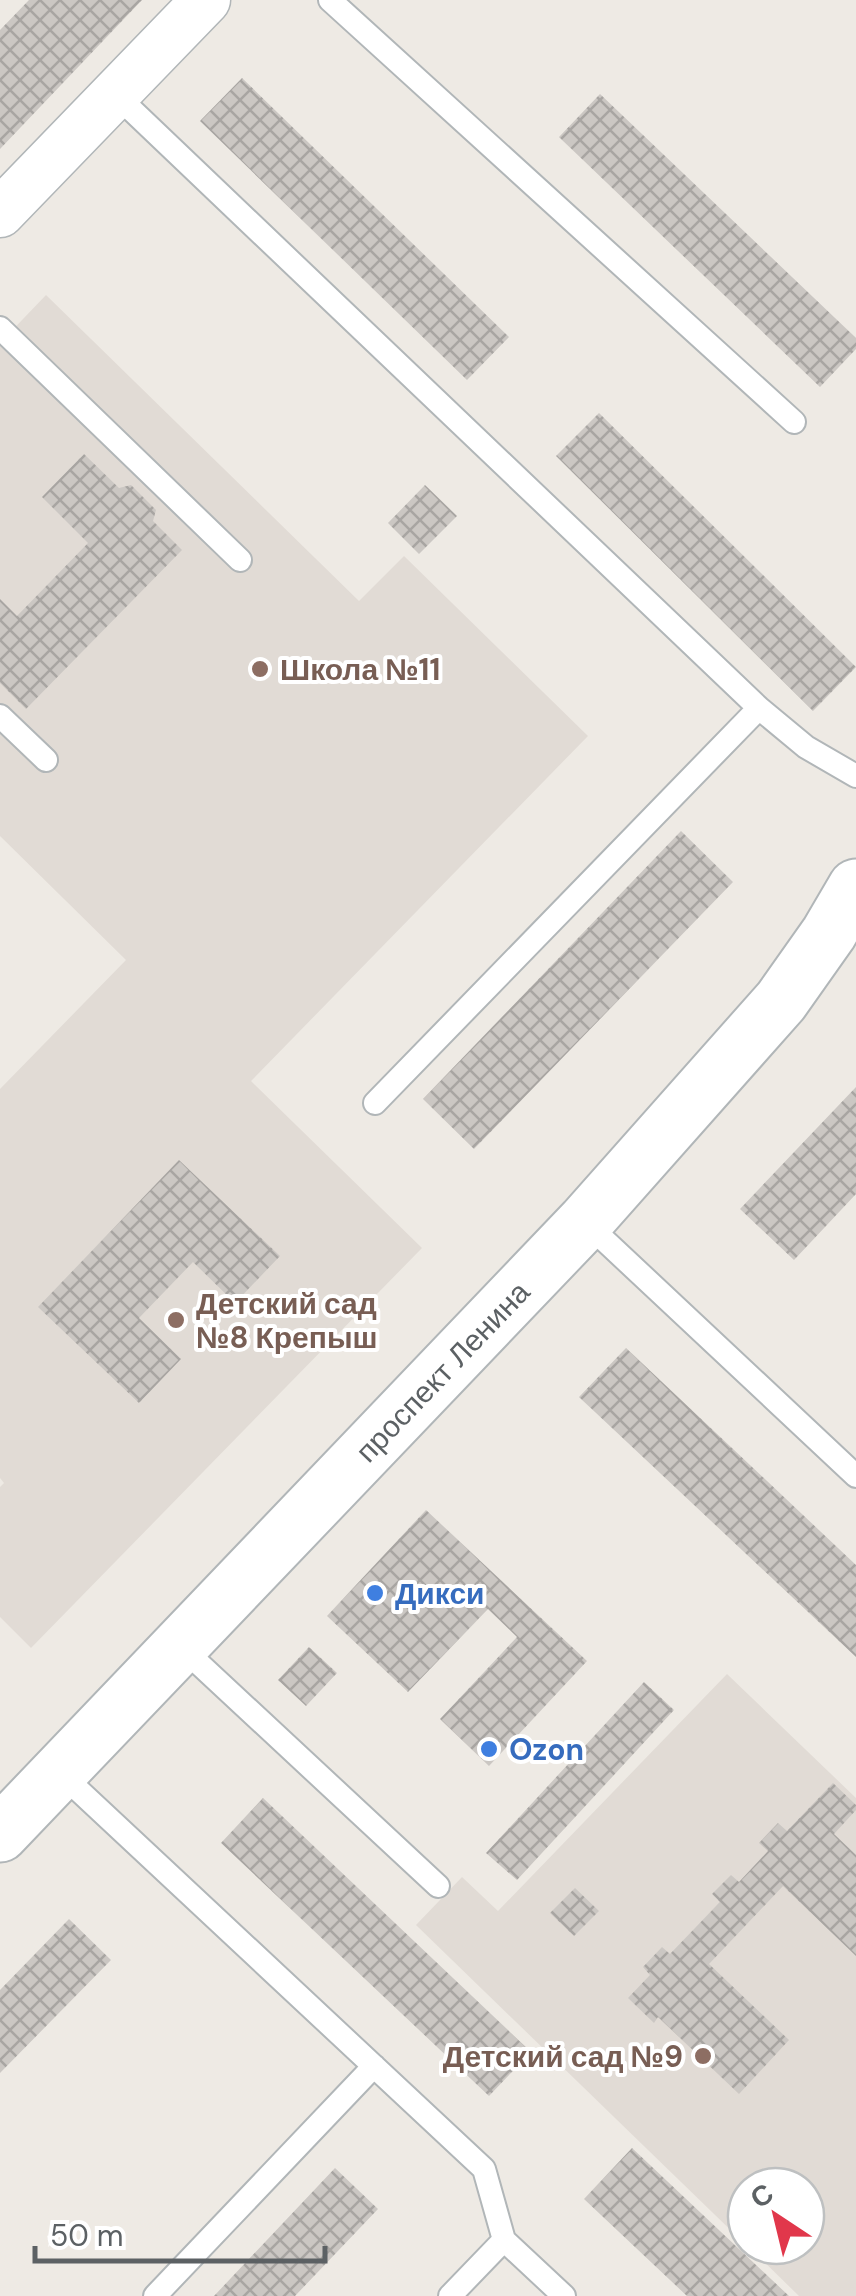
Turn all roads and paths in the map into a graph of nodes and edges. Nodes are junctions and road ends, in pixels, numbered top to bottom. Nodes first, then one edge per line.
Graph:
1 (206, 0) edge
2 (330, 0) edge
3 (115, 94) junction
4 (0, 213) edge
5 (0, 328) edge
6 (794, 422) dead end
7 (240, 560) dead end
8 (760, 708) junction
9 (0, 716) edge
10 (46, 760) dead end
11 (856, 776) edge
12 (856, 887) edge
13 (375, 1104) dead end
14 (585, 1222) junction
15 (856, 1476) edge
16 (180, 1646) junction
17 (59, 1772) junction
18 (0, 1834) edge
19 (438, 1886) dead end
20 (374, 2066) junction
21 (504, 2240) junction
22 (155, 2296) edge
23 (450, 2296) edge
24 (564, 2296) edge

1 - 3 street
2 - 6 lane
3 - 4 street
3 - 8 lane
5 - 7 lane
8 - 11 lane
8 - 13 lane
9 - 10 lane
12 - 14 street, проспект Ленина
14 - 15 lane
14 - 16 street, проспект Ленина
16 - 17 street, проспект Ленина
16 - 19 lane
17 - 18 street, проспект Ленина
17 - 20 lane
20 - 21 lane
20 - 22 lane
21 - 23 lane
21 - 24 lane

